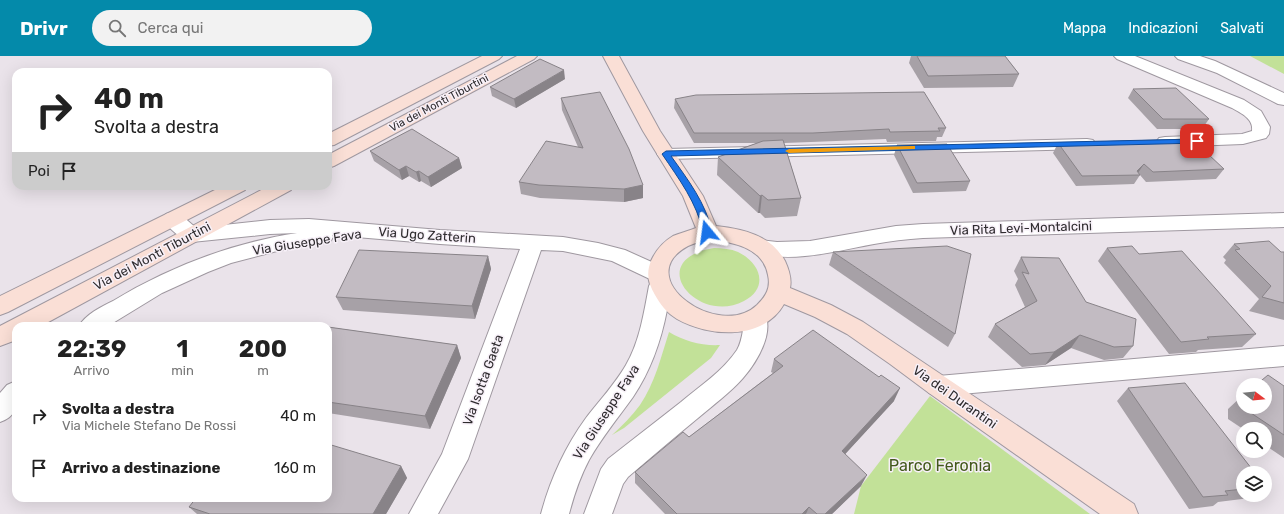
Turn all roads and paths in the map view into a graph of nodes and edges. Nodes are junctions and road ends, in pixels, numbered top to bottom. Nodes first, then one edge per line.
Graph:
1 (494, 56) edge
2 (529, 56) edge
3 (611, 56) edge
4 (1122, 56) edge
5 (1183, 56) edge
6 (1222, 56) edge
7 (1284, 88) edge
8 (1284, 100) edge
9 (332, 139) edge
10 (1151, 142) edge
11 (1105, 143) edge
12 (666, 154) junction
13 (332, 160) edge
14 (230, 190) edge
15 (276, 190) edge
16 (173, 219) junction
17 (1284, 220) edge
18 (372, 232) junction
19 (707, 232) junction
20 (192, 235) junction
21 (533, 242) junction
22 (760, 247) junction
23 (659, 280) junction
24 (779, 293) junction
25 (4, 303) edge
26 (756, 318) junction
27 (29, 322) edge
28 (97, 322) edge
29 (12, 331) edge
30 (0, 337) edge
31 (1284, 356) edge
32 (938, 386) junction
33 (12, 397) edge
34 (0, 411) edge
35 (423, 514) edge
36 (555, 514) edge
37 (598, 514) edge
38 (1124, 514) edge

1 - 9 main road, Via dei Monti Tiburtini
2 - 13 main road, Via dei Monti Tiburtini
3 - 12 main road
4 - 10 street
5 - 8 street
6 - 7 street
11 - 12 street
12 - 19 main road
14 - 16 main road, Via dei Monti Tiburtini
15 - 20 main road, Via dei Monti Tiburtini
16 - 20 street
16 - 25 main road, Via dei Monti Tiburtini
17 - 22 street, Via Rita Levi-Montalcini
18 - 20 street, Via Ugo Zatterin
18 - 21 street, Via Ugo Zatterin
18 - 28 street, Via Giuseppe Fava
19 - 22 main road
19 - 23 main road
20 - 27 main road, Via dei Monti Tiburtini
21 - 23 street, Via Ugo Zatterin
21 - 35 street, Via Isotta Gaeta
22 - 24 main road
23 - 26 main road
23 - 36 street, Via Giuseppe Fava
24 - 26 main road
24 - 32 main road, Via dei Durantini
26 - 37 street
29 - 30 main road
31 - 32 street
32 - 38 main road, Via dei Durantini
33 - 34 street

